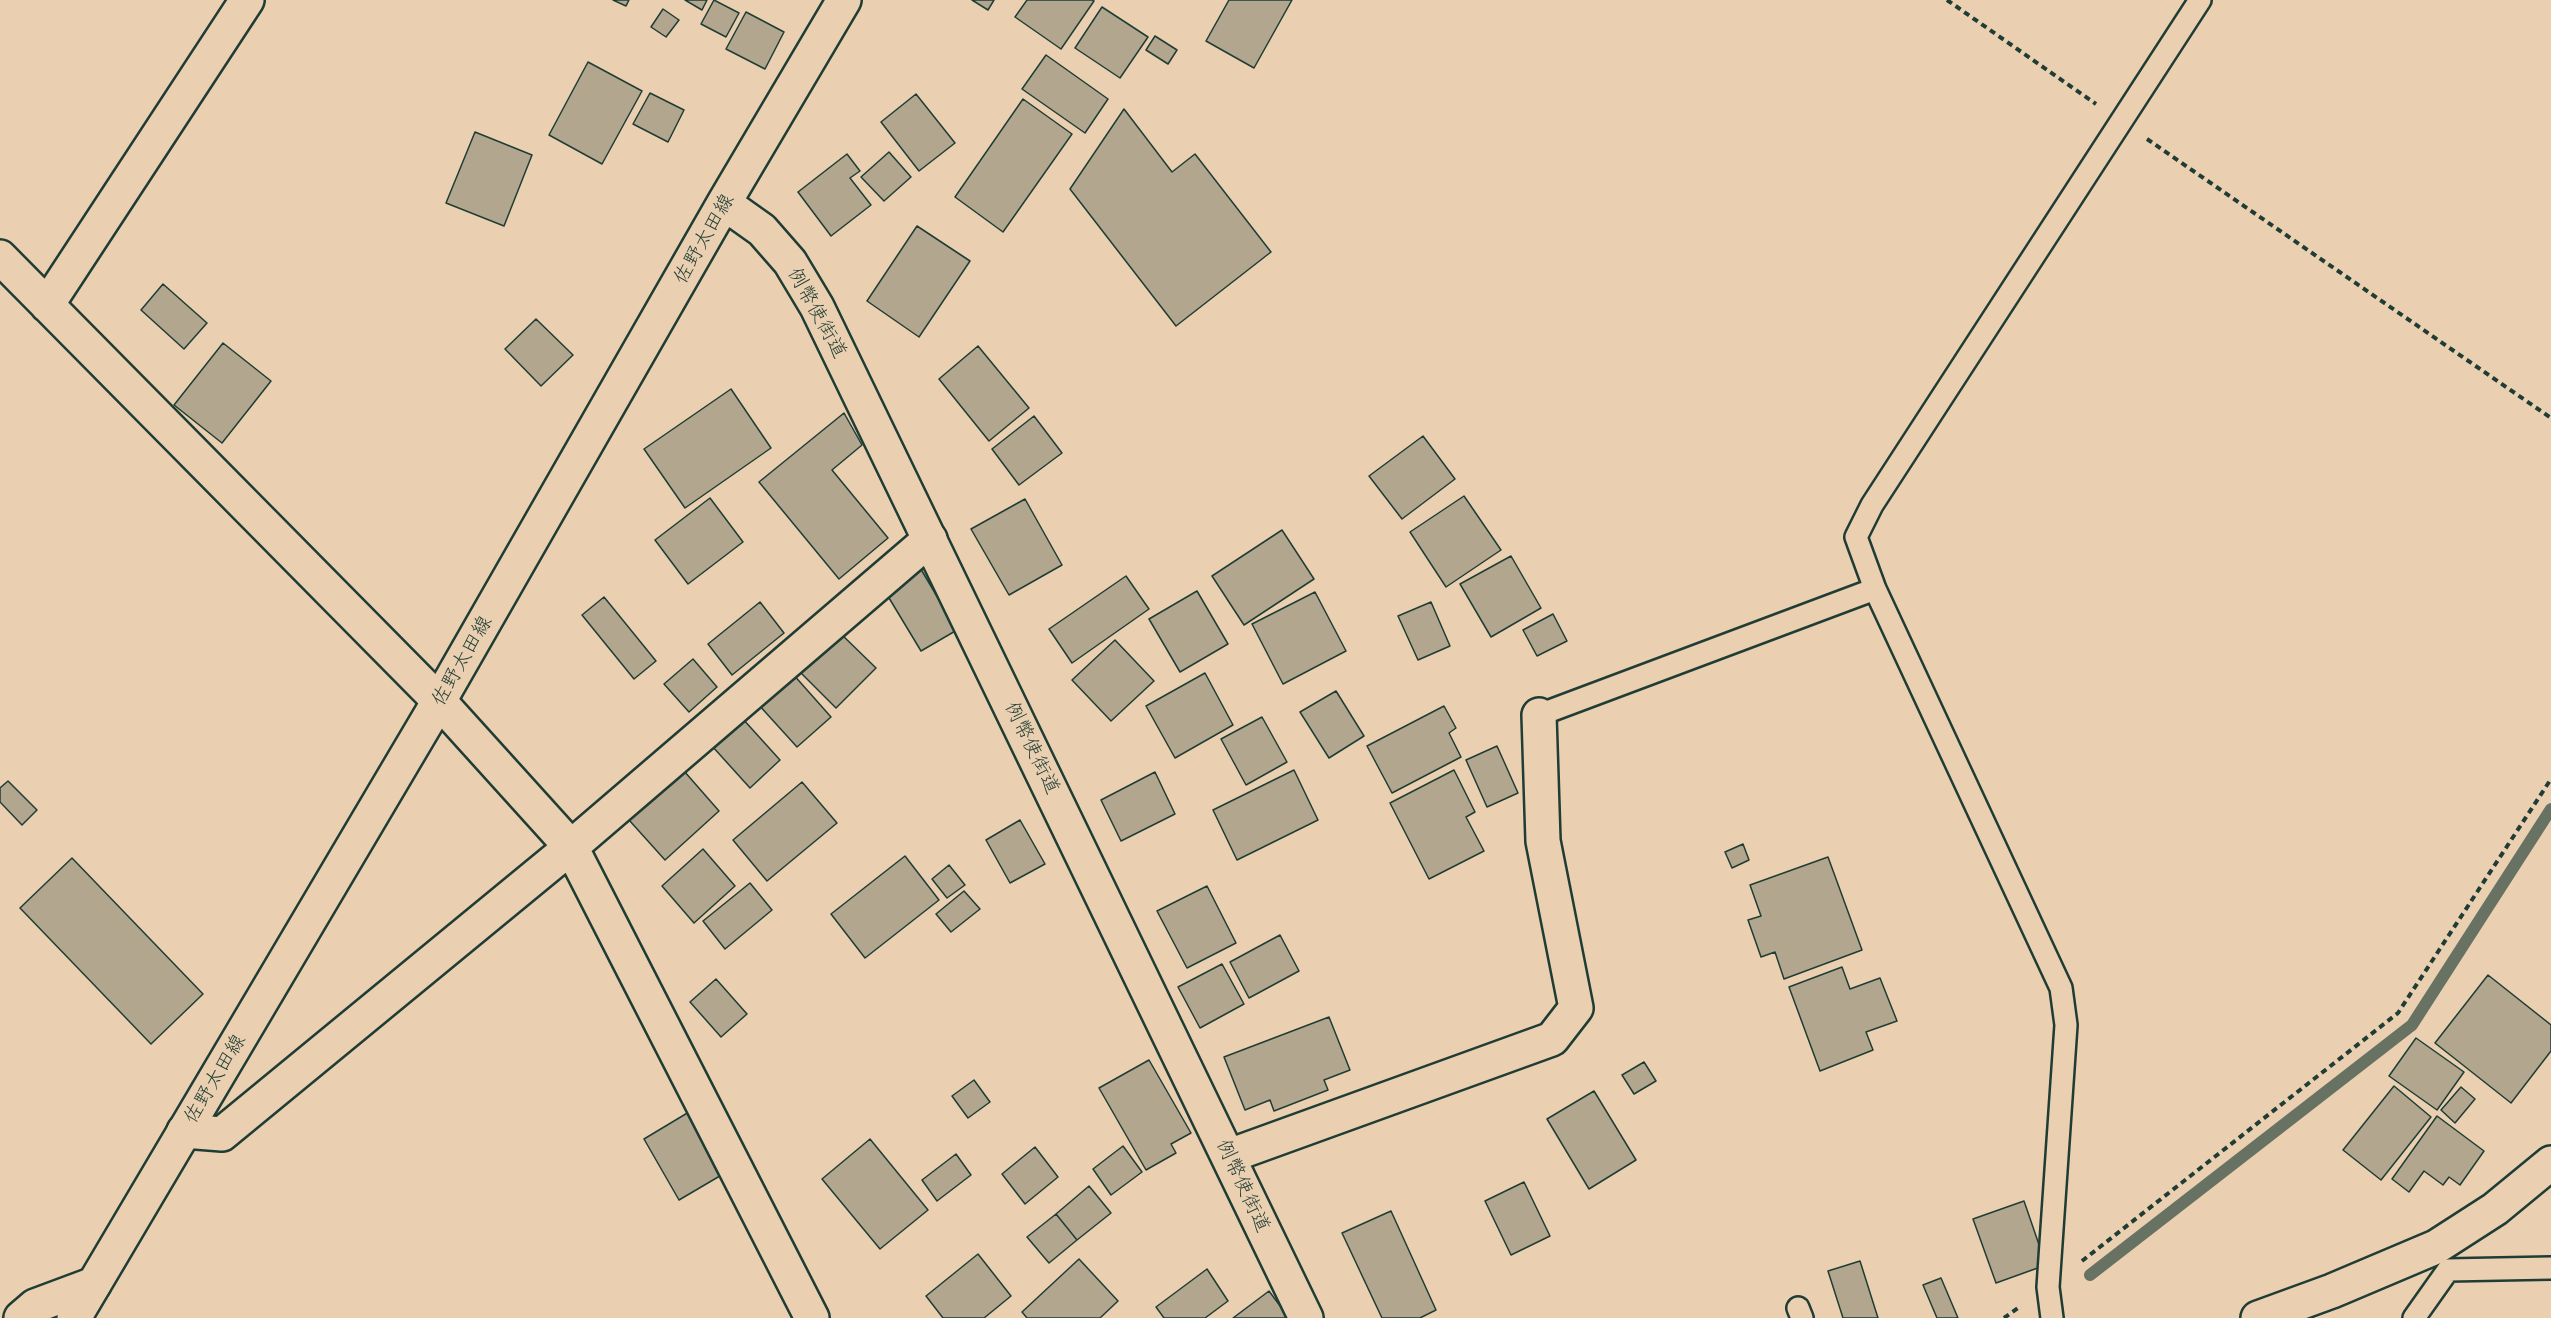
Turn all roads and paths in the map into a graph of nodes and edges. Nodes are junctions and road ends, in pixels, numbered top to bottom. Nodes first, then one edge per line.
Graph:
1 (247, 0) edge
2 (844, 0) edge
3 (1947, 0) edge
4 (2200, 0) edge
5 (2120, 120) junction
6 (724, 203) junction
7 (0, 257) edge
8 (47, 306) junction
9 (2551, 418) edge
10 (930, 539) junction
11 (1875, 589) junction
12 (439, 701) junction
13 (1539, 714) joint
14 (2551, 779) edge
15 (571, 847) junction
16 (184, 1131) junction
17 (1229, 1156) junction
18 (2551, 1163) edge
19 (2442, 1258) junction
20 (2551, 1268) edge
21 (94, 1284) junction
22 (2048, 1287) junction
23 (21, 1318) edge
24 (74, 1318) edge
25 (812, 1318) edge
26 (1306, 1318) edge
27 (2052, 1318) edge
28 (2258, 1318) edge
29 (2414, 1318) edge

1 - 8 street
2 - 6 street, 佐野太田線
3 - 5 path
4 - 5 lane
5 - 9 path
5 - 11 lane
6 - 10 street, 例幣使街道
6 - 12 street, 佐野太田線
7 - 8 street
8 - 12 street
10 - 15 street
10 - 17 street, 例幣使街道
11 - 13 lane
11 - 22 lane
12 - 15 street
12 - 16 street, 佐野太田線
13 - 17 street
14 - 22 path
15 - 16 street
15 - 25 street
16 - 21 street, 佐野太田線
17 - 26 street, 例幣使街道
18 - 19 street
19 - 20 lane
19 - 28 street
19 - 29 lane
21 - 23 street
21 - 24 street, 佐野太田線
22 - 27 lane

